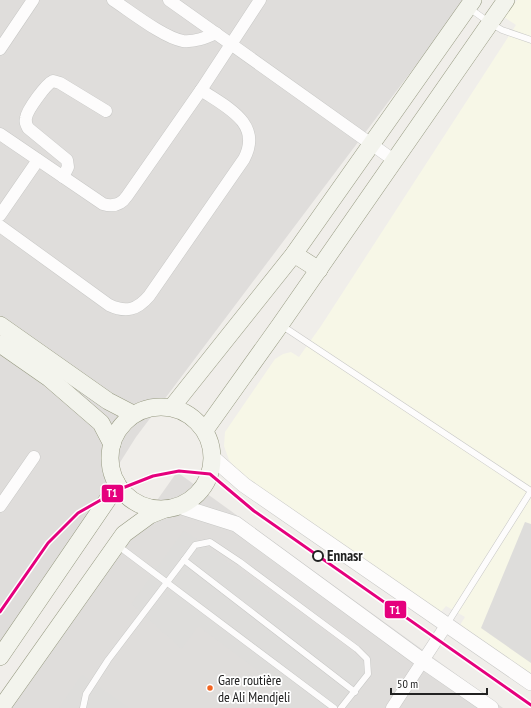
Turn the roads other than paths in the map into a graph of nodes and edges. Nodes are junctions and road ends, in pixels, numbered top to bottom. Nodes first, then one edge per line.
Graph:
1 (33, 0) edge
2 (113, 0) edge
3 (169, 0) edge
4 (260, 0) edge
5 (506, 0) edge
6 (470, 4) edge
7 (490, 23) junction
8 (216, 33) junction
9 (531, 40) edge
10 (230, 43) junction
11 (0, 49) edge
12 (201, 90) junction
13 (106, 110) dead end
14 (0, 134) edge
15 (372, 144) junction
16 (38, 160) junction
17 (395, 161) junction
18 (63, 177) junction
19 (0, 215) edge
20 (0, 226) edge
21 (294, 254) junction
22 (319, 270) junction
23 (0, 325) edge
24 (280, 325) junction
25 (0, 344) edge
26 (172, 407) junction
27 (134, 414) junction
28 (205, 430) junction
29 (112, 444) junction
30 (34, 456) dead end
31 (213, 458) junction
32 (116, 482) junction
33 (531, 491) edge
34 (0, 506) edge
35 (172, 508) junction
36 (116, 544) junction
37 (184, 560) junction
38 (167, 582) junction
39 (447, 624) junction
40 (0, 657) edge
41 (423, 661) junction
42 (531, 683) edge
43 (355, 692) junction
44 (1, 708) edge
45 (83, 708) edge
46 (334, 708) edge
47 (341, 708) edge
48 (392, 708) edge
49 (490, 708) edge

1 - 11 street
2 - 8 street
3 - 8 street
4 - 10 street
5 - 7 main road
6 - 7 lane
6 - 15 main road
7 - 9 lane
7 - 17 main road
8 - 10 street
10 - 12 street
10 - 15 street
12 - 18 street
12 - 20 street
13 - 18 street
14 - 16 street
15 - 17 street
15 - 21 main road
16 - 18 street
16 - 19 street
17 - 22 main road
21 - 22 main road
21 - 26 main road
22 - 24 main road
23 - 27 main road
24 - 28 main road
24 - 33 lane
25 - 29 main road
26 - 27 main road
26 - 28 main road
27 - 29 main road
28 - 31 main road
29 - 32 main road
30 - 34 street
31 - 35 main road
31 - 39 street
32 - 35 main road
32 - 40 main road
33 - 39 lane
35 - 36 main road
35 - 41 street
36 - 38 lane
36 - 44 main road
37 - 38 lane
37 - 43 lane
37 - 43 lane
38 - 45 lane
38 - 46 lane
39 - 41 street
39 - 42 street
41 - 48 street
41 - 49 street
43 - 47 lane

